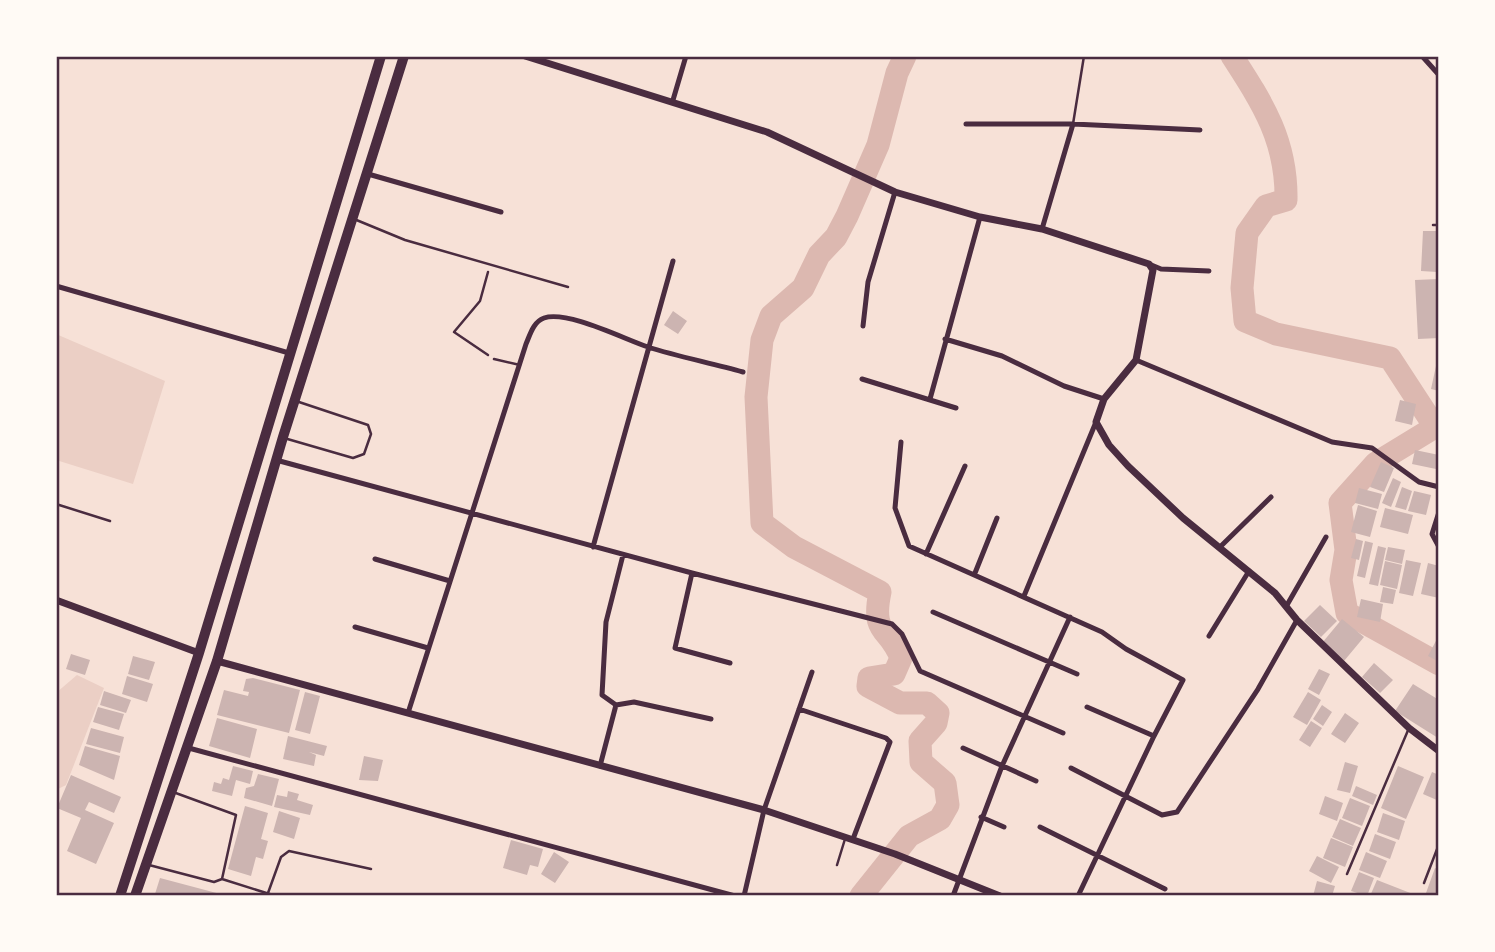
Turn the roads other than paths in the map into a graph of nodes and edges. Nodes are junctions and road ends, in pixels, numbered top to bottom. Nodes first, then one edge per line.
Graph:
1 (381, 56) edge
2 (404, 56) edge
3 (525, 56) edge
4 (686, 56) edge
5 (1084, 56) edge
6 (1422, 56) edge
7 (1439, 75) edge
8 (673, 100) junction
9 (967, 124) dead end
10 (1073, 124) junction
11 (1200, 130) dead end
12 (368, 174) junction
13 (895, 192) junction
14 (501, 212) dead end
15 (980, 218) junction
16 (354, 219) junction
17 (1433, 225) dead end
18 (1439, 225) edge
19 (1042, 229) junction
20 (673, 261) dead end
21 (1149, 264) junction
22 (1209, 271) dead end
23 (56, 286) edge
24 (568, 287) dead end
25 (863, 326) dead end
26 (946, 339) junction
27 (649, 347) junction
28 (289, 354) junction
29 (494, 359) road end
30 (1136, 359) junction
31 (520, 365) junction
32 (743, 372) dead end
33 (862, 379) dead end
34 (930, 399) junction
35 (1104, 399) junction
36 (295, 401) junction
37 (956, 408) dead end
38 (1096, 422) junction
39 (283, 437) junction
40 (901, 442) dead end
41 (276, 460) junction
42 (965, 466) dead end
43 (1439, 487) edge
44 (1270, 497) dead end
45 (56, 504) edge
46 (243, 507) junction
47 (262, 512) junction
48 (1439, 512) edge
49 (472, 515) junction
50 (997, 518) dead end
51 (110, 521) dead end
52 (1326, 537) dead end
53 (593, 547) junction
54 (1220, 547) junction
55 (1439, 547) edge
56 (926, 554) junction
57 (623, 555) junction
58 (375, 559) dead end
59 (1249, 571) junction
60 (692, 573) junction
61 (975, 573) junction
62 (450, 581) junction
63 (1024, 596) junction
64 (56, 600) edge
65 (1287, 605) junction
66 (933, 612) dead end
67 (1070, 617) junction
68 (1297, 620) junction
69 (355, 627) dead end
70 (1209, 636) dead end
71 (428, 648) junction
72 (200, 653) junction
73 (217, 661) junction
74 (1049, 662) junction
75 (730, 663) dead end
76 (812, 672) dead end
77 (1077, 674) dead end
78 (616, 705) junction
79 (1087, 707) dead end
80 (799, 709) junction
81 (408, 713) junction
82 (1024, 715) junction
83 (711, 719) dead end
84 (1409, 728) junction
85 (1063, 733) dead end
86 (1154, 736) junction
87 (185, 747) junction
88 (963, 748) dead end
89 (1439, 751) edge
90 (600, 766) junction
91 (1002, 766) junction
92 (1071, 768) dead end
93 (1036, 781) dead end
94 (170, 791) junction
95 (1125, 794) junction
96 (764, 810) junction
97 (981, 817) junction
98 (1004, 827) dead end
99 (1040, 827) dead end
100 (850, 838) junction
101 (1439, 844) edge
102 (1096, 855) junction
103 (146, 864) junction
104 (837, 865) dead end
105 (371, 869) dead end
106 (1346, 874) dead end
107 (957, 878) junction
108 (222, 879) junction
109 (1424, 883) dead end
110 (1165, 889) dead end
111 (268, 893) junction
112 (120, 896) edge
113 (135, 896) edge
114 (276, 896) edge
115 (735, 896) edge
116 (744, 896) edge
117 (953, 896) edge
118 (1000, 896) edge
119 (1078, 896) edge

1 - 28 highway
2 - 12 highway
3 - 8 street
4 - 8 street
5 - 10 lane
6 - 7 street
8 - 13 street
9 - 10 street
10 - 11 street
10 - 19 street
12 - 14 street
12 - 16 highway
13 - 15 street
13 - 25 street
15 - 19 street
15 - 26 street
16 - 24 lane
16 - 36 highway
17 - 18 lane
19 - 21 street
20 - 27 street
21 - 22 street
21 - 30 street
23 - 28 street
26 - 34 street
26 - 35 street
27 - 31 street
27 - 32 street
27 - 53 street
28 - 46 highway
29 - 31 lane
30 - 35 street
30 - 43 street
31 - 49 street
33 - 34 street
34 - 37 street
35 - 38 street
36 - 39 highway
36 - 39 lane
38 - 54 street
38 - 63 street
39 - 41 highway
40 - 56 street
41 - 47 highway
41 - 49 street
42 - 56 street
44 - 54 street
45 - 51 lane
46 - 47 highway
46 - 72 highway
47 - 73 highway
48 - 55 street
49 - 53 street
49 - 62 street
50 - 61 street
52 - 65 street
53 - 57 street
54 - 59 street
56 - 61 street
57 - 60 street
57 - 78 street
58 - 62 street
59 - 65 street
59 - 70 street
60 - 75 street
60 - 82 street
61 - 63 street
62 - 71 street
63 - 67 street
64 - 72 street
65 - 68 street
66 - 74 street
67 - 74 street
67 - 86 street
68 - 84 street
68 - 95 street
69 - 71 street
71 - 81 street
72 - 112 highway
73 - 81 street
73 - 87 highway
74 - 77 street
74 - 82 street
76 - 80 street
78 - 83 street
78 - 90 street
79 - 86 street
80 - 96 street
80 - 100 street
81 - 90 street
82 - 85 street
82 - 91 street
84 - 89 street
84 - 106 lane
86 - 95 street
87 - 94 highway
87 - 115 street
88 - 91 street
90 - 96 street
91 - 93 street
91 - 97 street
92 - 95 street
94 - 103 highway
94 - 108 lane
95 - 102 street
96 - 100 street
96 - 116 street
97 - 98 street
97 - 107 street
99 - 102 street
100 - 104 lane
100 - 107 street
101 - 109 lane
102 - 110 street
102 - 119 street
103 - 108 lane
103 - 113 highway
105 - 111 lane
107 - 117 street
107 - 118 street
108 - 111 lane
111 - 114 lane

